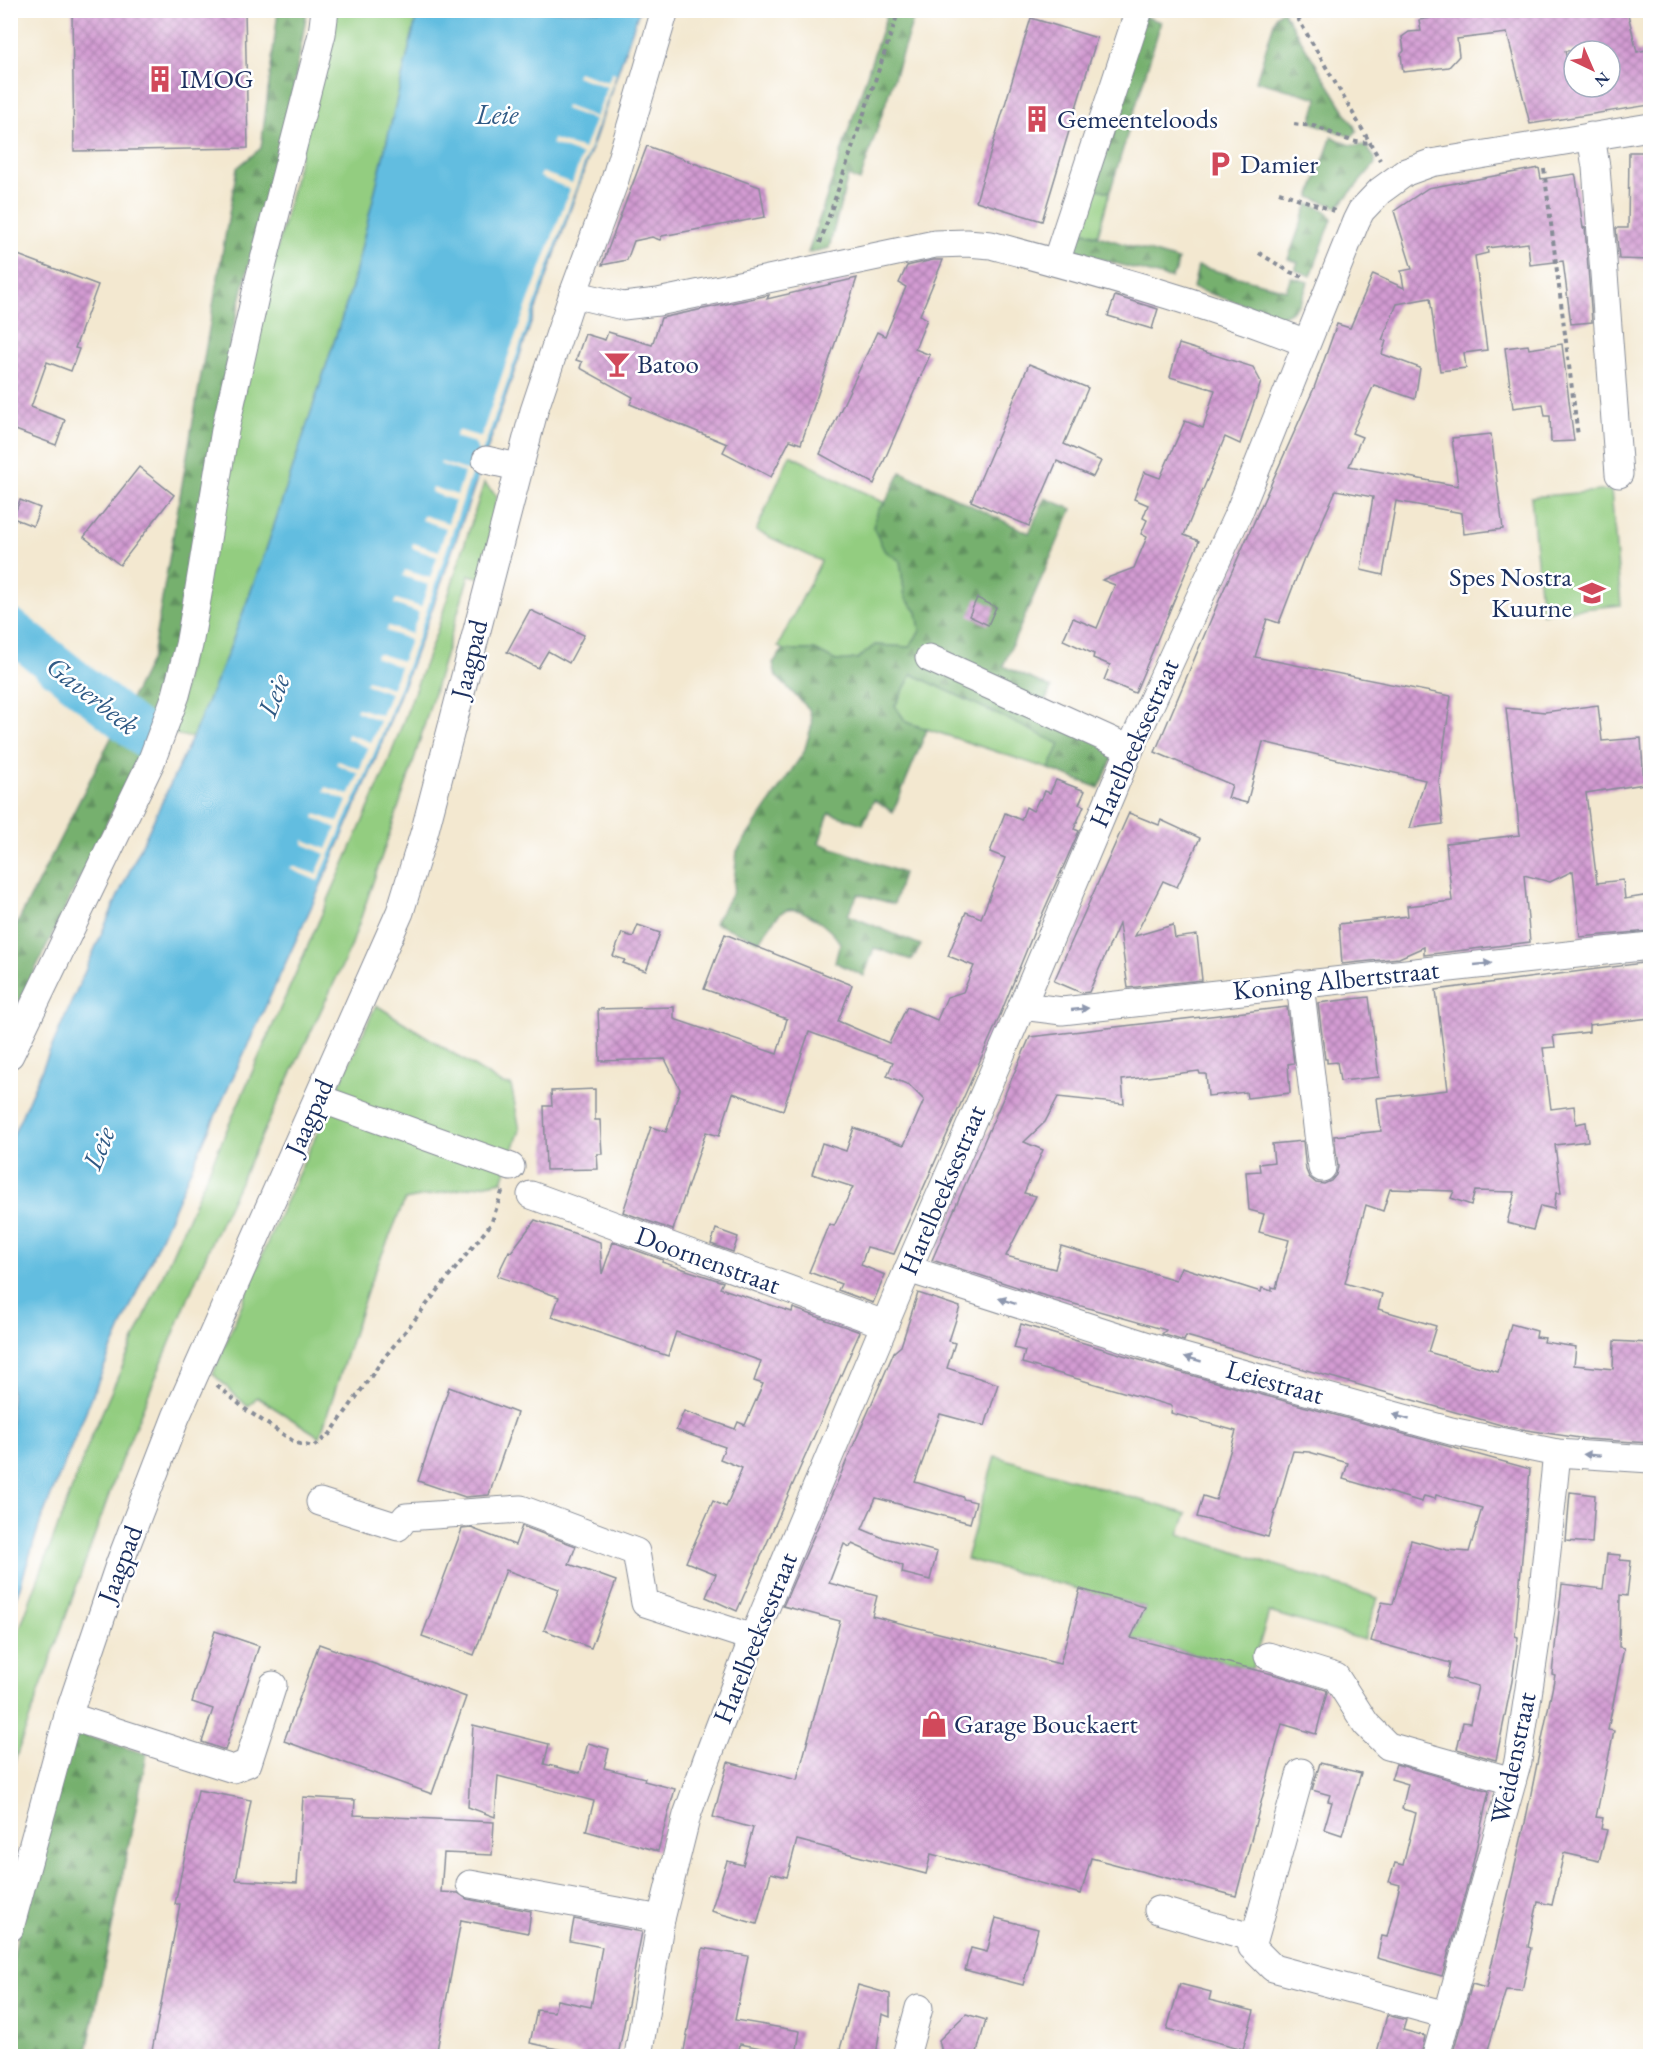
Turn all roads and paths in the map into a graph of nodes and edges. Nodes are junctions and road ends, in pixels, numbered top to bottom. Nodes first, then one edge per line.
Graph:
1 (325, 10) edge
2 (665, 10) edge
3 (899, 10) edge
4 (1139, 10) edge
5 (1293, 10) edge
6 (1294, 124) dead end
7 (1650, 127) edge
8 (1591, 136) junction
9 (1370, 141) junction
10 (1541, 145) junction
11 (1393, 182) junction
12 (1279, 192) dead end
13 (1356, 221) junction
14 (1259, 253) dead end
15 (1056, 262) junction
16 (821, 267) junction
17 (1329, 287) junction
18 (573, 294) junction
19 (1306, 343) junction
20 (1578, 436) dead end
21 (486, 460) dead end
22 (518, 467) junction
23 (1619, 474) dead end
24 (929, 658) dead end
25 (1130, 748) junction
26 (1650, 946) edge
27 (1300, 984) junction
28 (1022, 1006) junction
29 (10, 1055) edge
30 (318, 1098) junction
31 (511, 1167) joint
32 (1322, 1168) dead end
33 (531, 1195) dead end
34 (908, 1269) junction
35 (884, 1324) junction
36 (197, 1369) junction
37 (1557, 1453) junction
38 (1650, 1459) edge
39 (320, 1502) dead end
40 (753, 1638) junction
41 (1268, 1656) dead end
42 (273, 1685) dead end
43 (68, 1716) junction
44 (1301, 1772) dead end
45 (1512, 1781) junction
46 (470, 1884) dead end
47 (1158, 1910) dead end
48 (661, 1919) junction
49 (10, 1928) edge
50 (1254, 1938) junction
51 (919, 2008) dead end
52 (1447, 2015) junction
53 (638, 2056) edge
54 (906, 2056) edge
55 (1436, 2056) edge

1 - 29 street
2 - 18 street, Jaagpad
3 - 16 path
4 - 15 street
5 - 9 path
6 - 9 path
7 - 8 street, Harelbeeksestraat
8 - 10 street, Harelbeeksestraat
8 - 23 street
9 - 11 path
10 - 11 street, Harelbeeksestraat
10 - 20 path
11 - 13 street, Harelbeeksestraat
12 - 13 path
13 - 17 street, Harelbeeksestraat
14 - 17 path
15 - 16 street
15 - 19 street
16 - 18 street
17 - 19 street, Harelbeeksestraat
18 - 22 street, Jaagpad
19 - 25 street, Harelbeeksestraat
21 - 22 street
22 - 30 street, Jaagpad
24 - 25 street
25 - 28 street, Harelbeeksestraat
27 -> 26 street, Koning Albertstraat
28 -> 27 street, Koning Albertstraat
27 - 32 street
28 - 34 street, Harelbeeksestraat
30 - 31 street
30 - 36 street, Jaagpad
31 - 36 path
33 - 35 street, Doornenstraat
34 - 35 street, Harelbeeksestraat
37 -> 34 street, Leiestraat
35 - 40 street, Harelbeeksestraat
36 - 43 street, Jaagpad
38 -> 37 street, Leiestraat
37 - 45 street, Weidenstraat
39 - 40 street
40 - 48 street, Harelbeeksestraat
41 - 45 street
42 - 43 street
43 - 49 street, Jaagpad
44 - 50 street
45 - 52 street, Weidenstraat
46 - 48 street
47 - 50 street
48 - 53 street, Harelbeeksestraat
50 - 52 street
51 - 54 street
52 - 55 street, Weidenstraat

